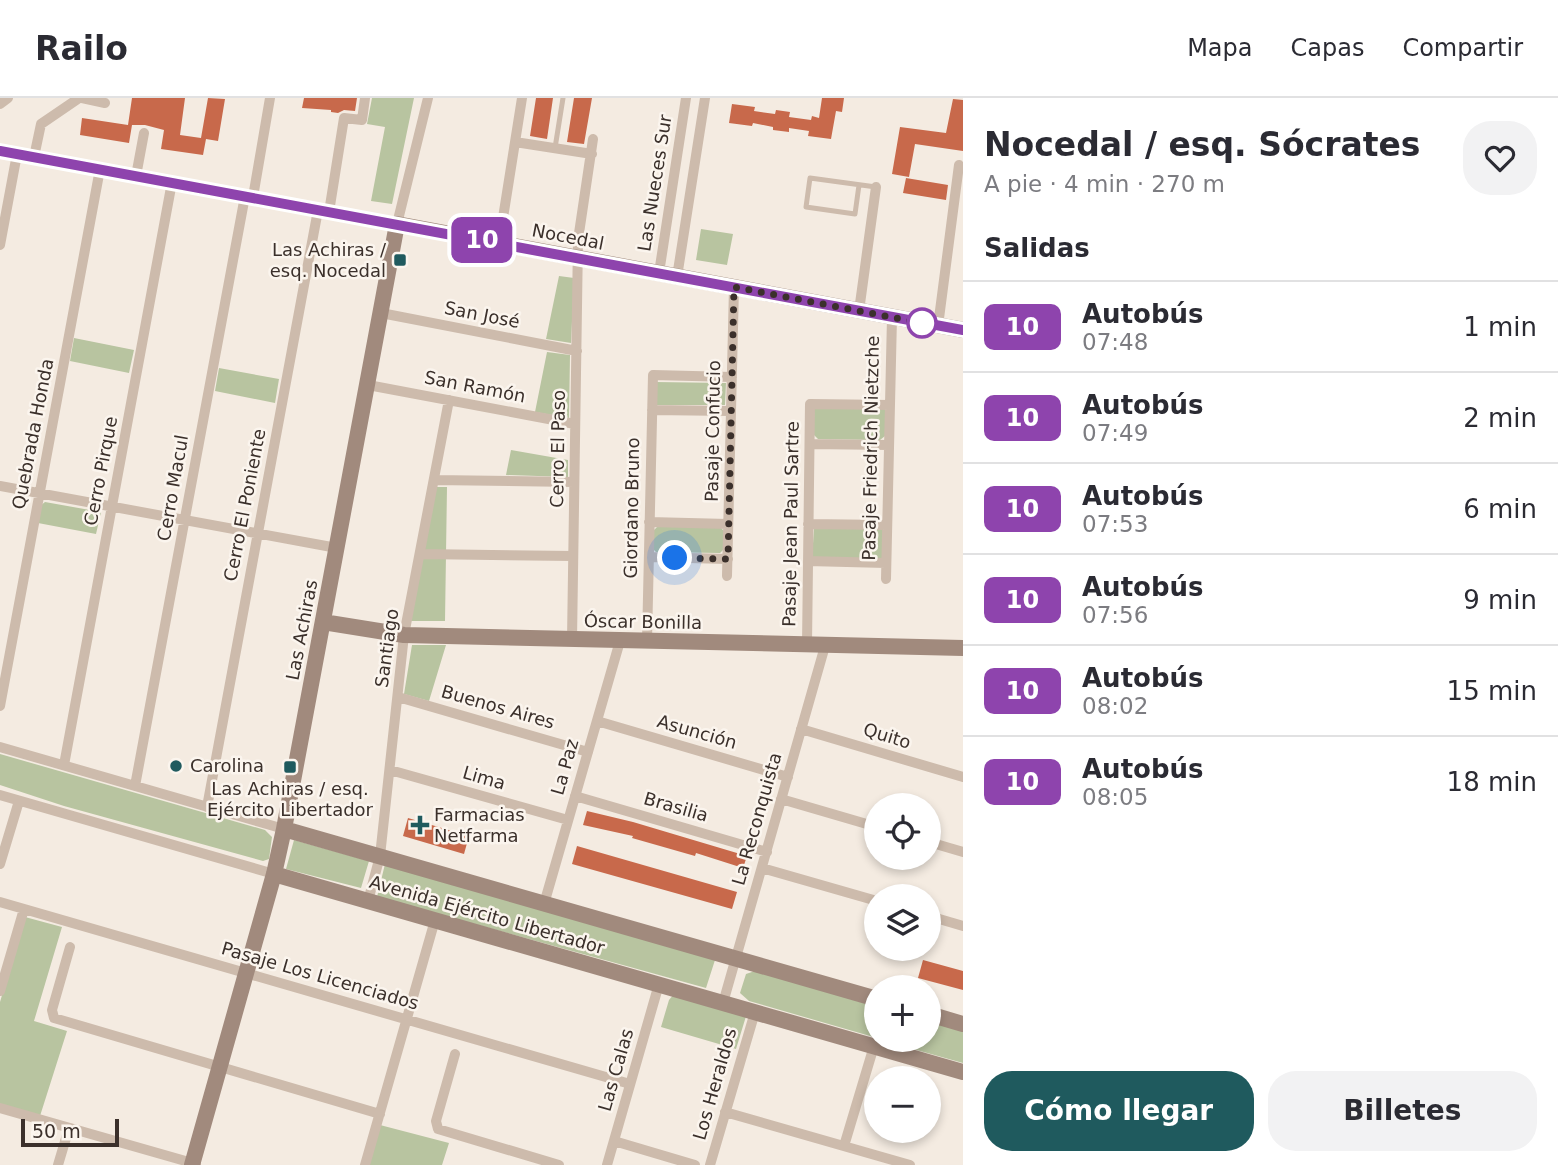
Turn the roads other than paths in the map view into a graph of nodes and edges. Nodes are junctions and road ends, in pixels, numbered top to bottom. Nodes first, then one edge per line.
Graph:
1 (8, 98) edge
2 (80, 98) edge
3 (270, 98) edge
4 (365, 98) edge
5 (428, 98) edge
6 (522, 98) edge
7 (563, 98) edge
8 (686, 98) edge
9 (705, 98) edge
10 (105, 103) dead end
11 (0, 104) edge
12 (144, 133) dead end
13 (593, 139) dead end
14 (515, 142) junction
15 (555, 148) junction
16 (0, 151) edge
17 (17, 154) junction
18 (592, 154) junction
19 (34, 157) junction
20 (959, 165) dead end
21 (100, 169) junction
22 (136, 176) junction
23 (172, 183) junction
24 (859, 185) junction
25 (876, 187) joint
26 (249, 197) junction
27 (324, 211) junction
28 (397, 225) junction
29 (0, 243) edge
30 (499, 243) junction
31 (578, 258) junction
32 (659, 273) junction
33 (677, 277) junction
34 (734, 287) junction
35 (859, 311) junction
36 (381, 313) junction
37 (892, 317) junction
38 (938, 326) junction
39 (963, 330) edge
40 (577, 351) junction
41 (732, 377) junction
42 (368, 385) junction
43 (449, 400) junction
44 (890, 405) junction
45 (652, 410) junction
46 (731, 411) junction
47 (575, 424) junction
48 (810, 444) junction
49 (889, 445) junction
50 (434, 480) junction
51 (574, 482) junction
52 (0, 486) edge
53 (40, 494) junction
54 (112, 507) junction
55 (185, 520) junction
56 (649, 522) junction
57 (728, 524) junction
58 (808, 524) junction
59 (887, 525) junction
60 (258, 534) junction
61 (337, 548) junction
62 (420, 554) junction
63 (573, 556) junction
64 (649, 557) junction
65 (728, 559) junction
66 (808, 561) junction
67 (886, 563) junction
68 (727, 576) dead end
69 (886, 579) dead end
70 (323, 622) junction
71 (404, 635) junction
72 (572, 640) junction
73 (620, 641) junction
74 (647, 641) junction
75 (807, 645) junction
76 (825, 646) junction
77 (963, 648) edge
78 (398, 697) junction
79 (0, 706) edge
80 (597, 721) junction
81 (801, 729) junction
82 (0, 747) edge
83 (587, 752) junction
84 (64, 765) junction
85 (390, 770) junction
86 (788, 777) junction
87 (963, 777) edge
88 (135, 786) junction
89 (0, 795) edge
90 (575, 796) junction
91 (781, 799) junction
92 (19, 801) junction
93 (207, 807) junction
94 (568, 820) junction
95 (864, 823) edge
96 (284, 829) junction
97 (941, 846) edge
98 (766, 852) junction
99 (963, 852) edge
100 (380, 856) junction
101 (0, 864) edge
102 (762, 868) junction
103 (274, 874) junction
104 (864, 897) edge
105 (368, 901) junction
106 (0, 902) edge
107 (544, 904) junction
108 (23, 909) junction
109 (435, 920) junction
110 (941, 920) edge
111 (963, 926) edge
112 (70, 947) dead end
113 (736, 958) junction
114 (246, 973) junction
115 (659, 984) junction
116 (0, 991) edge
117 (864, 995) edge
118 (723, 1003) junction
119 (755, 1012) junction
120 (941, 1018) edge
121 (406, 1020) junction
122 (963, 1024) edge
123 (864, 1043) edge
124 (872, 1052) edge
125 (895, 1052) edge
126 (455, 1054) dead end
127 (220, 1068) junction
128 (963, 1072) edge
129 (630, 1084) junction
130 (0, 1108) edge
131 (725, 1112) junction
132 (380, 1114) junction
133 (69, 1128) junction
134 (614, 1141) junction
135 (844, 1146) junction
136 (879, 1161) edge
137 (194, 1164) edge
138 (58, 1165) edge
139 (365, 1165) edge
140 (559, 1165) edge
141 (607, 1165) edge
142 (695, 1165) edge
143 (710, 1165) edge
144 (910, 1165) edge

1 - 11 street
2 - 10 street
2 - 19 street
3 - 26 street, Cerro Macul
4 - 27 street, Cerro El Poniente
5 - 28 street, Las Achiras
6 - 14 street
7 - 15 lane
8 - 32 street, Las Nueces Sur
9 - 33 street
12 - 22 street
13 - 18 street, Cerro El Paso
14 - 15 street
14 - 30 street
15 - 18 street
16 - 17 street, Nocedal
17 - 19 street, Nocedal
17 - 29 street
18 - 31 street, Cerro El Paso
19 - 21 street, Nocedal
20 - 38 street
21 - 22 street, Nocedal
21 - 53 street, Quebrada Honda
22 - 23 street, Nocedal
23 - 26 street, Nocedal
23 - 54 street, Cerro Pirque
24 - 24 lane
24 - 25 lane
25 - 35 street
26 - 27 street, Nocedal
26 - 55 street, Cerro Macul
27 - 28 street, Nocedal
27 - 60 street, Cerro El Poniente
28 - 30 street, Nocedal
28 - 36 street, Las Achiras
30 - 31 street, Nocedal
31 - 32 street, Nocedal
31 - 40 street, Cerro El Paso
32 - 33 street, Nocedal
33 - 34 street, Nocedal
34 - 35 street, Nocedal
34 - 41 street, Pasaje Confucio
35 - 37 street, Nocedal
36 - 40 street, San José
36 - 42 street, Las Achiras
37 - 38 street, Nocedal
37 - 44 street, Pasaje Friedrich Nietzche
38 - 39 street, Nocedal
40 - 47 street, Cerro El Paso
41 - 45 street, Giordano Bruno
41 - 46 street, Pasaje Confucio
42 - 43 street, San Ramón
42 - 61 street, Las Achiras
43 - 47 street, San Ramón
43 - 50 street, Santiago
44 - 48 street, Pasaje Jean Paul Sartre
44 - 49 street, Pasaje Friedrich Nietzche
45 - 46 street
45 - 56 street, Giordano Bruno
46 - 57 street, Pasaje Confucio
47 - 51 street, Cerro El Paso
48 - 49 street
48 - 58 street, Pasaje Jean Paul Sartre
49 - 59 street, Pasaje Friedrich Nietzche
50 - 51 street
50 - 62 street, Santiago
51 - 63 street, Cerro El Paso
52 - 53 street
53 - 54 street
53 - 79 street, Quebrada Honda
54 - 55 street
54 - 84 street, Cerro Pirque
55 - 60 street
55 - 88 street, Cerro Macul
56 - 57 street
56 - 64 street, Giordano Bruno
57 - 65 street, Pasaje Confucio
58 - 59 street
58 - 66 street, Pasaje Jean Paul Sartre
59 - 67 street, Pasaje Friedrich Nietzche
60 - 61 street
60 - 93 street, Cerro El Poniente
61 - 70 street, Las Achiras
62 - 63 street
62 - 71 street, Santiago
63 - 72 street, Cerro El Paso
64 - 65 street
64 - 74 street, Giordano Bruno
65 - 68 street, Pasaje Confucio
66 - 67 street
66 - 75 street, Pasaje Jean Paul Sartre
67 - 69 street, Pasaje Friedrich Nietzche
70 - 71 street, Óscar Bonilla
70 - 96 street, Las Achiras
71 - 72 street, Óscar Bonilla
71 - 78 street, Santiago
72 - 73 street, Óscar Bonilla
73 - 74 street, Óscar Bonilla
73 - 80 street, La Paz
74 - 75 street, Óscar Bonilla
75 - 76 street, Óscar Bonilla
76 - 77 street, Óscar Bonilla
76 - 81 street, La Reconquista
78 - 83 street, Buenos Aires
78 - 85 street, Santiago
80 - 83 street, La Paz
80 - 86 street, Asunción
81 - 86 street, La Reconquista
81 - 87 street, Quito
82 - 84 street, Avenida Ejército Libertador
83 - 90 street, La Paz
84 - 88 street, Avenida Ejército Libertador
85 - 94 street, Lima
85 - 100 street, Santiago
86 - 91 street, La Reconquista
88 - 93 street, Avenida Ejército Libertador
89 - 92 street, Avenida Ejército Libertador
90 - 94 street, La Paz
90 - 98 street, Brasilia
91 - 95 street
91 - 98 street, La Reconquista
92 - 101 street
92 - 103 street, Avenida Ejército Libertador
93 - 96 street, Avenida Ejército Libertador
94 - 107 street, La Paz
96 - 100 street, Avenida Ejército Libertador
96 - 103 street, Las Achiras
97 - 99 street
98 - 102 street, La Reconquista
100 - 105 street, Santiago
100 - 107 street, Avenida Ejército Libertador
102 - 104 street
102 - 113 street, La Reconquista
103 - 105 street, Avenida Ejército Libertador
103 - 114 street, Las Achiras
105 - 109 street, Avenida Ejército Libertador
106 - 108 street, Pasaje Los Licenciados
107 - 113 street, Avenida Ejército Libertador
108 - 114 street, Pasaje Los Licenciados
108 - 116 street
109 - 115 street, Avenida Ejército Libertador
109 - 121 street
110 - 111 street
112 - 127 street
113 - 117 street, Avenida Ejército Libertador
113 - 118 street, La Reconquista
114 - 121 street, Pasaje Los Licenciados
114 - 127 street, Las Achiras
115 - 118 street, Avenida Ejército Libertador
115 - 129 street, Las Calas
118 - 119 street, Avenida Ejército Libertador
119 - 123 street, Avenida Ejército Libertador
119 - 131 street, Los Heraldos
120 - 122 street
121 - 129 street, Pasaje Los Licenciados
121 - 132 street
124 - 135 street
125 - 128 street, Avenida Ejército Libertador
126 - 140 street
127 - 132 street
127 - 137 street, Las Achiras
129 - 134 street, Las Calas
130 - 133 street
131 - 135 street
131 - 143 street, Los Heraldos
132 - 139 street
133 - 137 street
133 - 138 street
134 - 141 street, Las Calas
134 - 142 street
135 - 136 street
136 - 144 street

